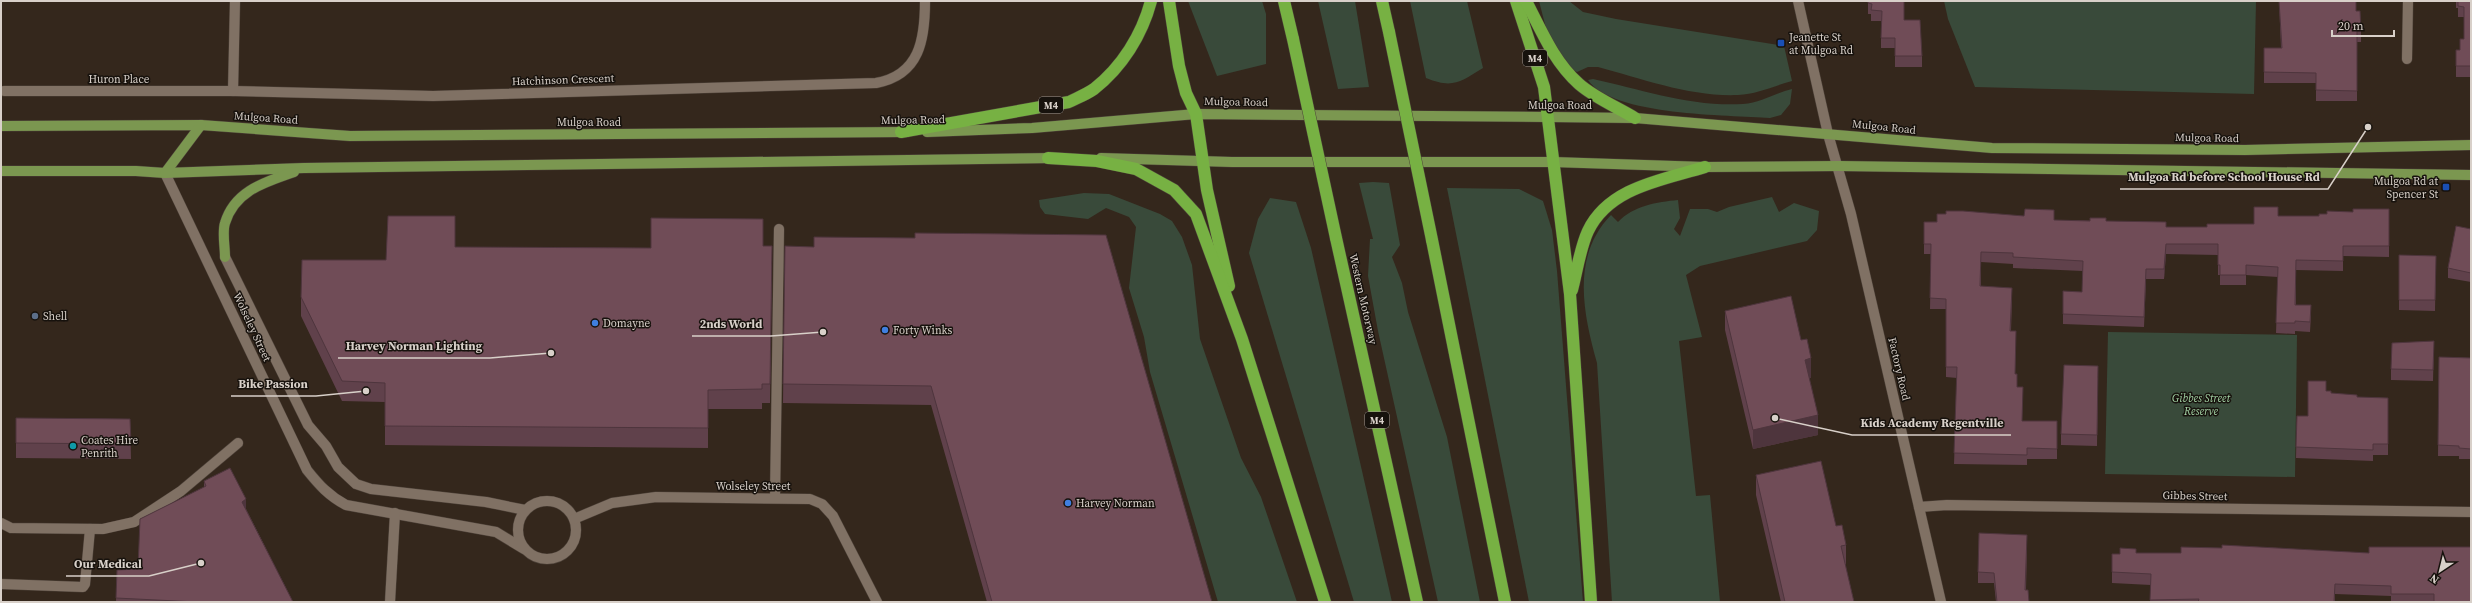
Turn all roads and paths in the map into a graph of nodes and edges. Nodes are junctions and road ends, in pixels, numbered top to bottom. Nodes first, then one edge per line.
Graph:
1 (235, 1) edge
2 (925, 1) edge
3 (1151, 1) edge
4 (1169, 1) edge
5 (1284, 1) edge
6 (1382, 1) edge
7 (1516, 1) edge
8 (1526, 1) edge
9 (1798, 1) edge
10 (2408, 1) edge
11 (2407, 59) dead end
12 (4, 91) dead end
13 (233, 91) junction
14 (1196, 114) junction
15 (1548, 117) junction
16 (1635, 118) junction
17 (201, 125) junction
18 (1, 126) edge
19 (901, 132) junction
20 (1828, 134) junction
21 (2471, 145) edge
22 (1048, 158) junction
23 (1202, 160) junction
24 (1553, 162) junction
25 (1839, 166) junction
26 (1705, 167) junction
27 (304, 168) junction
28 (1, 171) edge
29 (165, 173) junction
30 (2471, 174) edge
31 (779, 229) dead end
32 (225, 257) joint
33 (1570, 294) junction
34 (1242, 339) junction
35 (238, 443) dead end
36 (775, 498) junction
37 (1919, 507) junction
38 (525, 510) junction
39 (2471, 512) edge
40 (395, 513) junction
41 (574, 519) junction
42 (1, 523) edge
43 (90, 529) junction
44 (524, 549) junction
45 (1, 584) edge
46 (390, 602) edge
47 (877, 602) edge
48 (1324, 602) edge
49 (1417, 602) edge
50 (1505, 602) edge
51 (1591, 602) edge
52 (1941, 602) edge

1 - 13 street
2 - 13 street, Hatchinson Crescent
3 - 19 highway, M4
4 - 14 highway
5 - 49 highway, Western Motorway / M4, bridge
6 - 50 highway, bridge
7 - 15 highway, M4
8 - 16 highway
9 - 20 street, Factory Road
10 - 11 street
12 - 13 street, Huron Place
14 - 15 main road, Mulgoa Road
14 - 19 main road, Mulgoa Road
14 - 23 highway
15 - 16 main road, Mulgoa Road
15 - 24 highway, M4
16 - 20 main road, Mulgoa Road
17 - 18 main road, Mulgoa Road
17 - 19 main road, Mulgoa Road
17 - 29 main road
20 - 21 main road, Mulgoa Road
20 - 25 street, Factory Road
22 - 23 main road
22 - 27 main road
22 - 34 highway
23 - 24 main road
23 - 34 highway
24 - 26 main road
24 - 33 highway, M4
25 - 26 main road
25 - 30 main road
25 - 37 street, Factory Road
26 - 33 highway, M4
27 - 29 main road
27 - 32 main road
28 - 29 main road
29 - 40 street, Wolseley Street
31 - 36 street
32 - 38 street, Wolseley Street
33 - 51 highway, M4
34 - 48 highway
35 - 43 street
36 - 41 street, Wolseley Street
36 - 47 street, Wolseley Street
37 - 39 street, Gibbes Street
37 - 52 street, Factory Road
38 - 41 street
38 - 44 street
40 - 44 street, Wolseley Street
40 - 46 street
41 - 44 street
42 - 43 street
43 - 45 street

